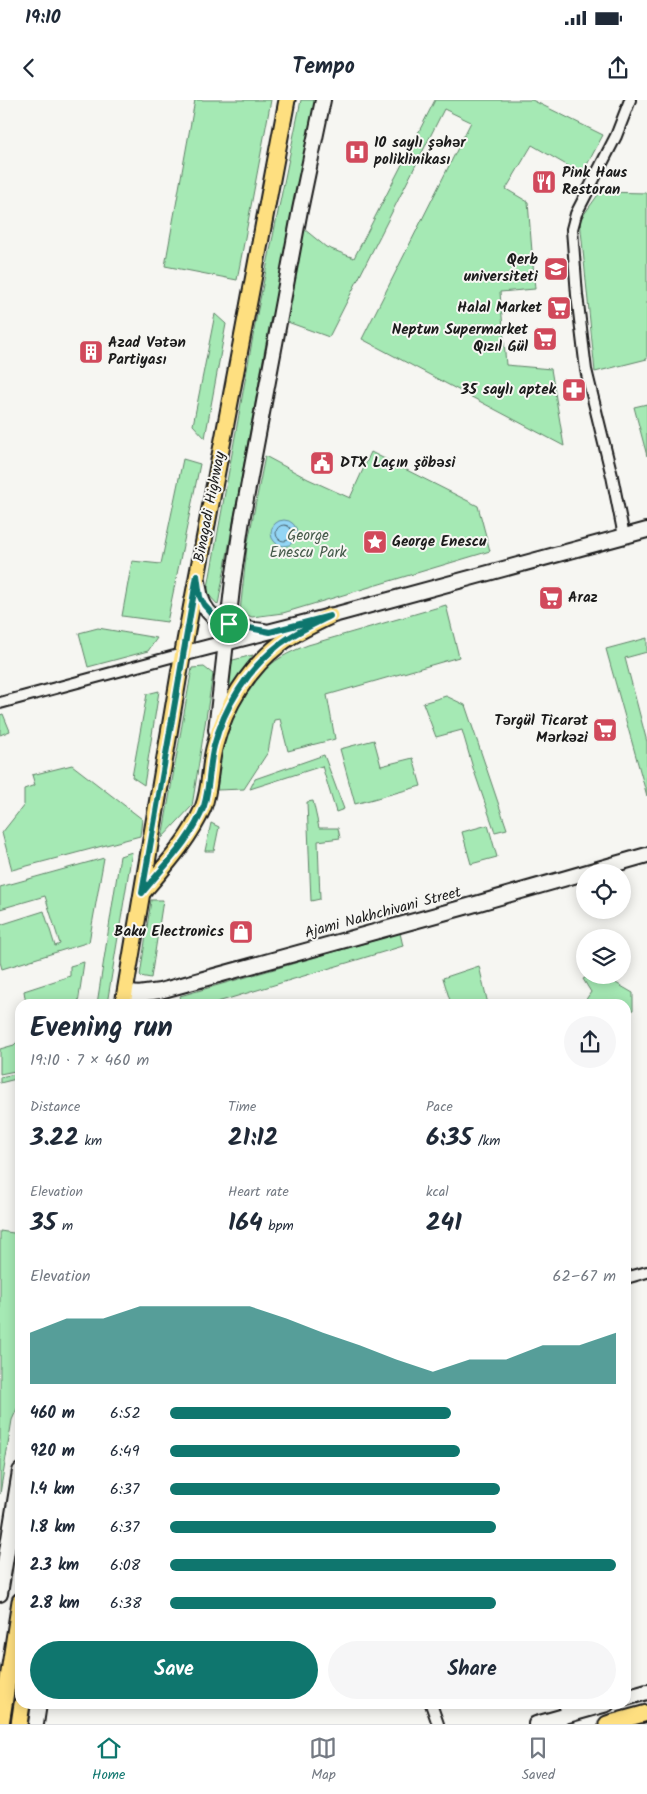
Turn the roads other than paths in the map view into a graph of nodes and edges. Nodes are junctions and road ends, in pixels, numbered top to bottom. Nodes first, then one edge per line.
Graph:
1 (287, 100) edge
2 (323, 100) edge
3 (630, 100) edge
4 (647, 530) edge
5 (624, 536) junction
6 (197, 575) junction
7 (330, 616) junction
8 (229, 624) junction
9 (270, 632) junction
10 (227, 643) junction
11 (202, 649) junction
12 (182, 654) junction
13 (223, 673) junction
14 (0, 704) edge
15 (214, 746) junction
16 (647, 855) edge
17 (142, 893) junction
18 (124, 998) edge
19 (647, 1273) edge
20 (631, 1277) edge
21 (15, 1502) edge
22 (0, 1594) edge
23 (15, 1633) edge
24 (647, 1692) edge
25 (631, 1697) edge
26 (21, 1709) edge
27 (38, 1709) edge
28 (433, 1709) edge
29 (566, 1709) edge
30 (647, 1713) edge
31 (1, 1724) edge
32 (19, 1724) edge
33 (36, 1724) edge
34 (438, 1724) edge
35 (536, 1724) edge
36 (607, 1724) edge

1 - 6 main road, Binagadi Highway
2 - 8 street
3 - 5 street
4 - 5 street
5 - 7 street
6 - 8 street
6 - 12 main road, Binagadi Highway
7 - 9 street
7 - 15 main road
8 - 9 street
8 - 10 street
9 - 10 street
10 - 11 street
10 - 13 street
11 - 12 street
11 - 13 street
12 - 14 street
12 - 17 main road, Binagadi Highway
13 - 15 street
15 - 17 main road
16 - 18 street, Ajami Nakhchivani Street
17 - 18 main road, Binagadi Highway
19 - 20 street
21 - 22 street
23 - 31 main road
24 - 25 street
26 - 32 main road
27 - 33 street
28 - 34 street
29 - 35 street
30 - 36 main road

